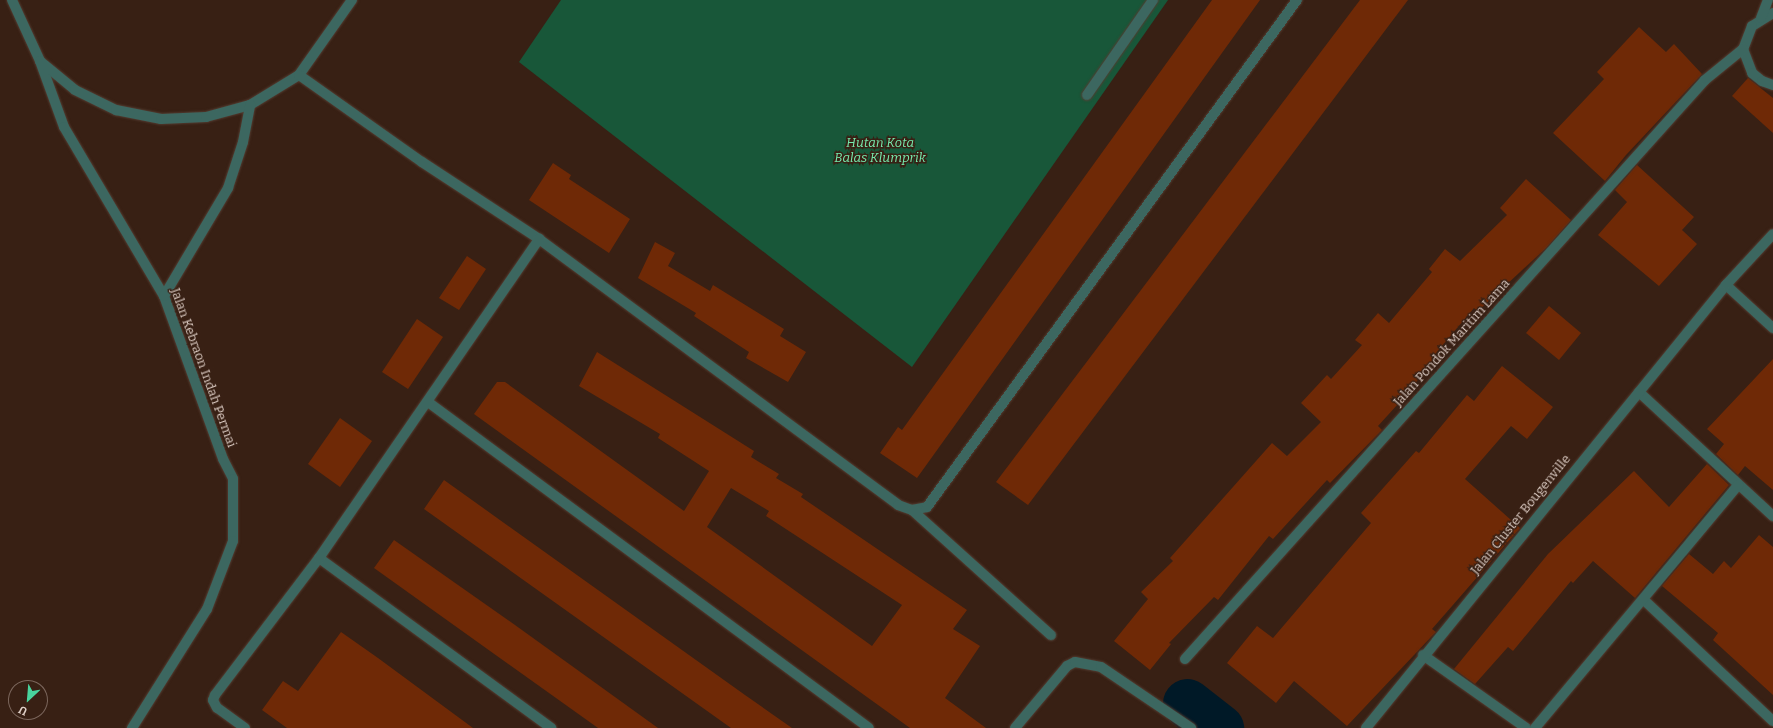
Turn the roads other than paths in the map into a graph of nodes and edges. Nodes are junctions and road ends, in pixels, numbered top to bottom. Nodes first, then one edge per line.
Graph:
1 (12, 0) edge
2 (352, 0) edge
3 (1153, 0) edge
4 (1297, 0) edge
5 (1768, 0) edge
6 (1773, 13) edge
7 (1761, 18) junction
8 (1743, 50) junction
9 (40, 61) junction
10 (299, 75) junction
11 (1773, 85) edge
12 (1086, 95) dead end
13 (250, 105) junction
14 (1773, 234) edge
15 (539, 239) junction
16 (1726, 285) junction
17 (164, 296) junction
18 (1773, 328) edge
19 (1639, 392) junction
20 (428, 402) junction
21 (1738, 484) junction
22 (912, 510) junction
23 (1773, 516) edge
24 (319, 558) junction
25 (1644, 600) junction
26 (1051, 635) dead end
27 (1423, 655) junction
28 (1185, 659) dead end
29 (1773, 721) edge
30 (132, 728) edge
31 (245, 728) edge
32 (551, 728) edge
33 (869, 728) edge
34 (1015, 728) edge
35 (1191, 728) edge
36 (1366, 728) edge
37 (1526, 728) edge
38 (1535, 728) edge

1 - 9 street, Jalan Kebraon Indah Permai
2 - 10 street
3 - 12 street
4 - 22 street
5 - 7 street
6 - 7 street
7 - 8 street
8 - 11 street
8 - 28 street, Jalan Pondok Maritim Lama
9 - 13 street
9 - 17 street, Jalan Kebraon Indah Permai
10 - 13 street
10 - 15 street
13 - 17 street
14 - 16 street, Jalan Cluster Bougenville
15 - 20 street
15 - 22 street
16 - 18 street
16 - 19 street, Jalan Cluster Bougenville
17 - 30 street, Jalan Kebraon Indah Permai
19 - 21 street
19 - 27 street, Jalan Cluster Bougenville
20 - 24 street
20 - 33 street
21 - 23 street
21 - 25 street
22 - 26 street
24 - 31 street
24 - 32 street
25 - 29 street
25 - 38 street
27 - 36 street, Jalan Cluster Bougenville
27 - 37 street
34 - 35 street

